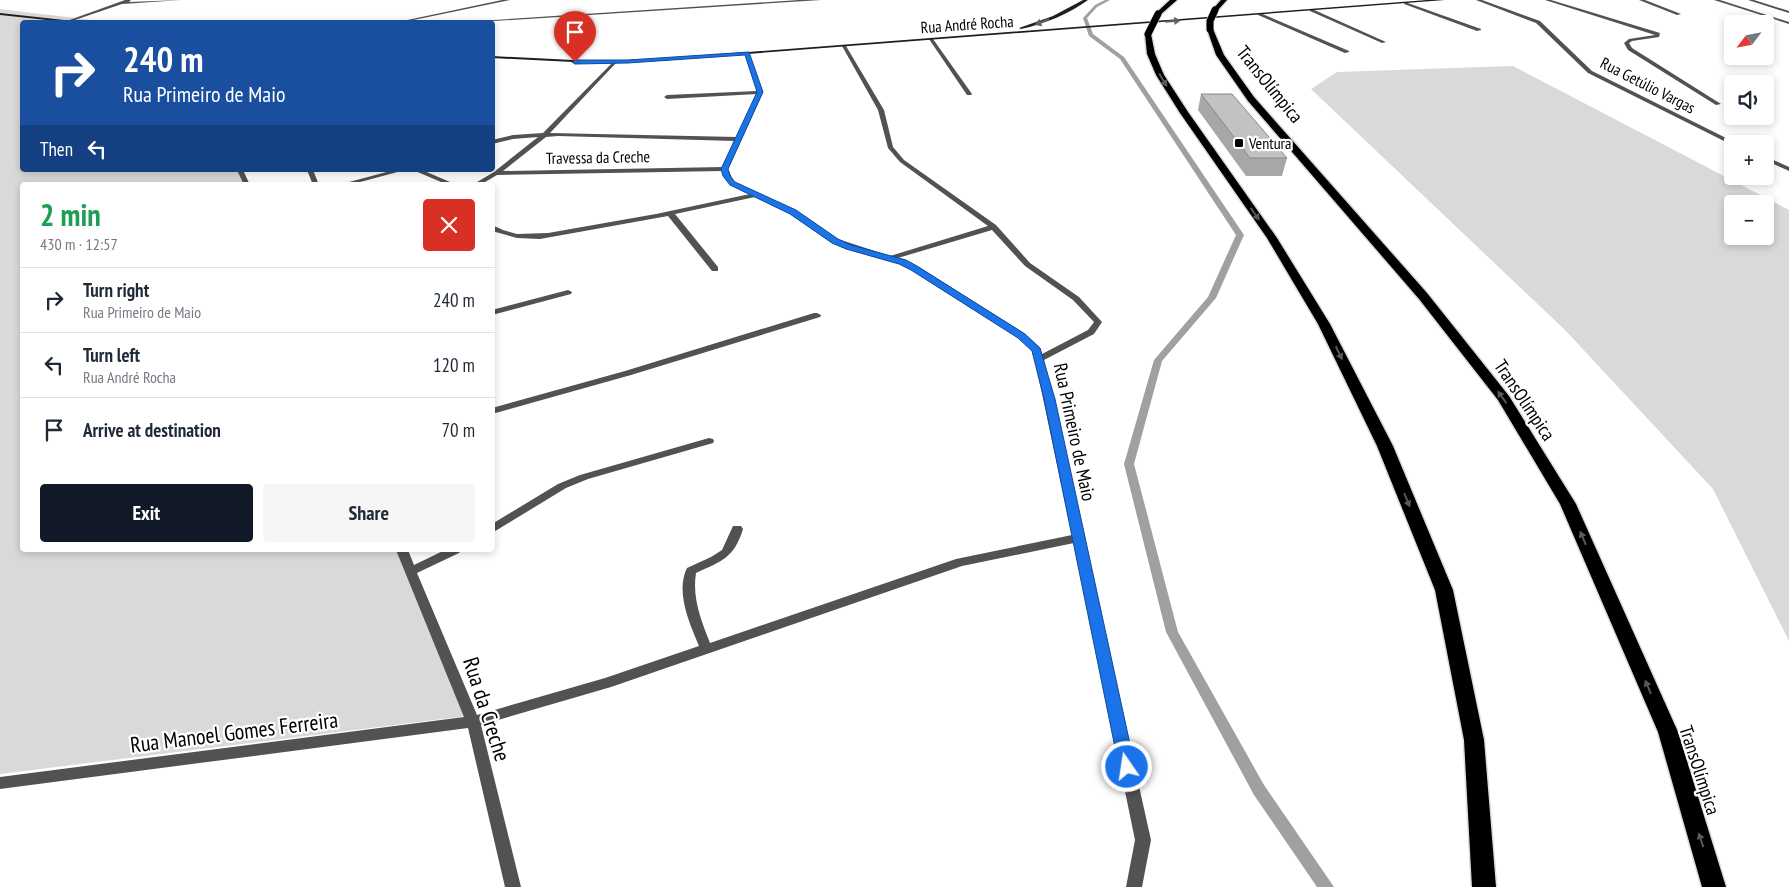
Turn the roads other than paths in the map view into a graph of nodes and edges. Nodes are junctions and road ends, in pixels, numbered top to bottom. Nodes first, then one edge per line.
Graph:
1 (129, 0) edge
2 (180, 0) edge
3 (508, 0) edge
4 (819, 0) edge
5 (1086, 0) edge
6 (1174, 0) edge
7 (1224, 0) edge
8 (1443, 0) edge
9 (1478, 0) edge
10 (1547, 0) edge
11 (1641, 0) edge
12 (1716, 0) edge
13 (1750, 0) edge
14 (1405, 2) junction
15 (120, 3) junction
16 (1311, 10) junction
17 (1789, 12) edge
18 (0, 14) edge
19 (1260, 14) junction
20 (1680, 14) dead end
21 (50, 20) edge
22 (72, 20) edge
23 (410, 20) edge
24 (495, 20) edge
25 (1789, 23) edge
26 (1479, 30) dead end
27 (931, 40) junction
28 (1384, 42) dead end
29 (883, 43) junction
30 (844, 46) junction
31 (1347, 52) dead end
32 (747, 54) junction
33 (495, 57) edge
34 (614, 62) junction
35 (760, 92) junction
36 (969, 94) dead end
37 (667, 96) dead end
38 (1718, 104) dead end
39 (546, 134) junction
40 (738, 139) junction
41 (1724, 139) edge
42 (495, 141) edge
43 (1774, 162) edge
44 (725, 169) junction
45 (1789, 169) edge
46 (394, 172) edge
47 (421, 172) edge
48 (496, 173) junction
49 (353, 182) edge
50 (446, 182) edge
51 (480, 182) edge
52 (754, 195) junction
53 (670, 213) junction
54 (993, 227) junction
55 (495, 229) edge
56 (890, 258) junction
57 (715, 269) dead end
58 (568, 292) dead end
59 (495, 312) edge
60 (817, 315) dead end
61 (1040, 359) junction
62 (495, 410) edge
63 (710, 441) dead end
64 (495, 527) edge
65 (736, 529) dead end
66 (1078, 538) junction
67 (403, 552) edge
68 (451, 552) edge
69 (411, 571) junction
70 (706, 649) junction
71 (473, 722) junction
72 (0, 783) edge
73 (513, 887) edge
74 (1134, 887) edge
75 (1484, 887) edge
76 (1714, 887) edge

1 - 15 street
2 - 15 street
3 - 23 street
4 - 24 street
5 -> 29 main road
6 -> 75 highway, bridge
76 -> 7 highway, TransOlímpica, bridge
8 - 14 main road, Rua André Rocha
9 - 41 street, Rua Getúlio Vargas
10 - 38 street
11 - 20 street
12 - 25 street
13 - 17 street
14 - 16 main road, Rua André Rocha
14 - 26 street
15 - 22 street
16 - 19 main road, Rua André Rocha
16 - 28 street
18 - 21 main road
27 -> 19 main road, Rua André Rocha
19 - 31 street
27 - 29 main road, Rua André Rocha
27 - 36 street
29 - 30 main road, Rua André Rocha
30 - 32 main road, Rua André Rocha
30 - 54 street
32 - 34 main road, Rua André Rocha
32 - 35 street
33 - 34 main road, Rua André Rocha
34 - 39 street
35 - 37 street
35 - 40 street
39 - 40 street
39 - 42 street
39 - 48 street
40 - 44 street
43 - 45 street
44 - 48 street, Travessa da Creche
44 - 52 street, Rua Primeiro de Maio
46 - 49 street
47 - 50 street
48 - 51 street, Travessa da Creche
52 - 53 street
52 - 56 street, Rua Primeiro de Maio
53 - 55 street
53 - 57 street
54 - 56 street
54 - 61 street
56 - 61 street, Rua Primeiro de Maio
58 - 59 street
60 - 62 street
61 - 66 street, Rua Primeiro de Maio
63 - 64 street
65 - 70 street
66 - 70 street, Rua Manoel Gomes Ferreira
66 - 74 street, Rua Primeiro de Maio
67 - 69 street, Rua da Creche
68 - 69 street
69 - 71 street, Rua da Creche
70 - 71 street, Rua Manoel Gomes Ferreira
71 - 72 street, Rua Manoel Gomes Ferreira
71 - 73 street, Rua da Creche

